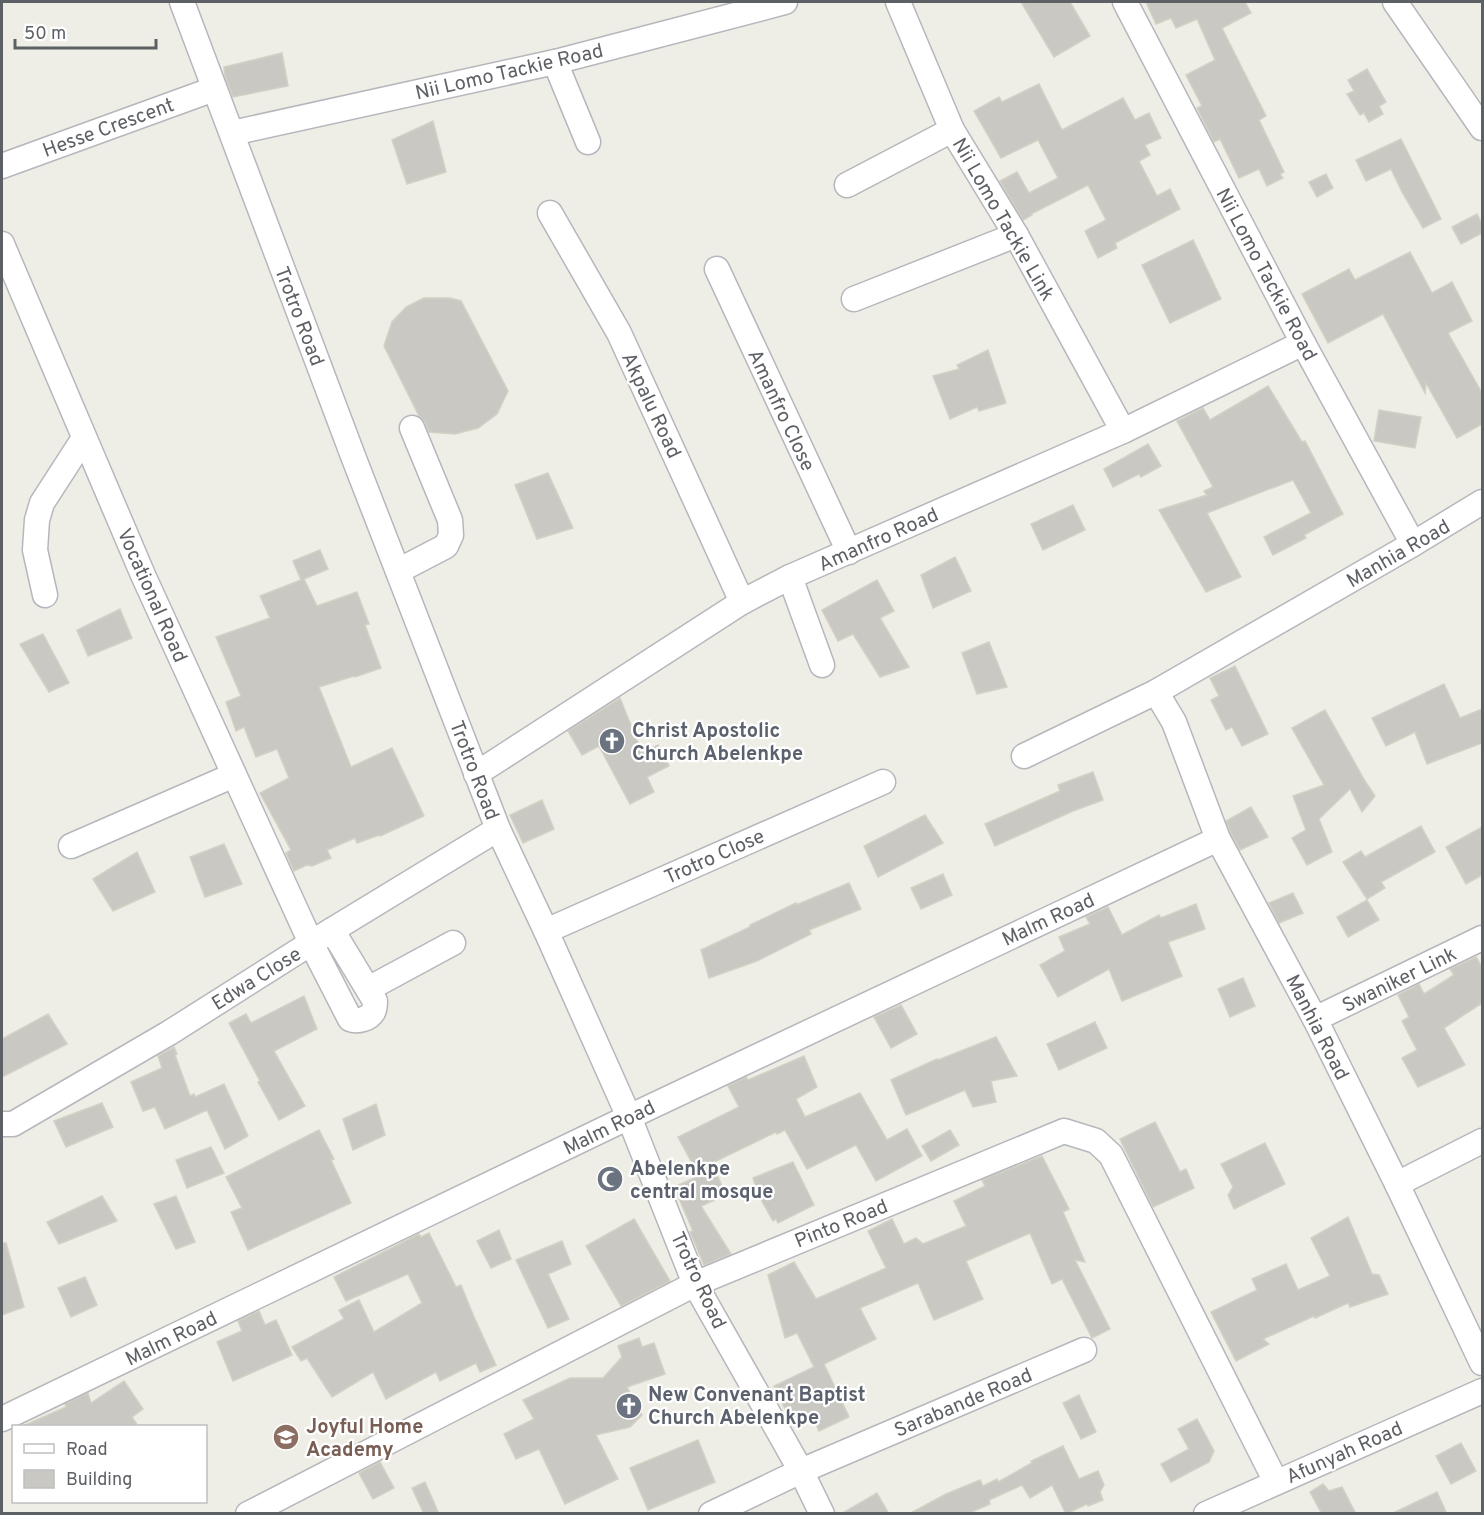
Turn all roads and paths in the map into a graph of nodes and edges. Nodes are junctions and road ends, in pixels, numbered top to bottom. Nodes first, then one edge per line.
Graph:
1 (182, 2) edge
2 (785, 2) edge
3 (898, 2) edge
4 (1125, 2) edge
5 (1395, 2) edge
6 (555, 62) junction
7 (214, 89) junction
8 (1482, 128) edge
9 (952, 130) junction
10 (232, 133) junction
11 (588, 142) dead end
12 (2, 166) edge
13 (848, 185) dead end
14 (549, 213) dead end
15 (1016, 235) junction
16 (2, 244) edge
17 (717, 268) dead end
18 (854, 299) dead end
19 (1302, 343) junction
20 (412, 428) dead end
21 (1123, 431) junction
22 (84, 438) junction
23 (1482, 502) edge
24 (1413, 544) junction
25 (849, 552) junction
26 (398, 571) junction
27 (790, 577) junction
28 (45, 595) dead end
29 (742, 602) junction
30 (822, 665) dead end
31 (1156, 692) junction
32 (1024, 756) dead end
33 (476, 774) junction
34 (234, 775) junction
35 (883, 782) dead end
36 (498, 829) junction
37 (1218, 839) junction
38 (71, 846) dead end
39 (332, 930) junction
40 (546, 931) junction
41 (1482, 938) edge
42 (311, 943) junction
43 (453, 943) dead end
44 (368, 989) junction
45 (1315, 1019) junction
46 (629, 1117) junction
47 (7, 1124) edge
48 (1482, 1141) edge
49 (1396, 1184) junction
50 (695, 1284) junction
51 (1084, 1350) dead end
52 (1482, 1363) edge
53 (1482, 1391) edge
54 (2, 1419) edge
55 (801, 1471) junction
56 (1276, 1482) junction
57 (248, 1514) edge
58 (711, 1514) edge
59 (822, 1514) edge
60 (1206, 1514) edge

1 - 7 street, Trotro Road
2 - 6 street, Nii Lomo Tackie Road
3 - 9 street, Nii Lomo Tackie Link
4 - 19 street, Nii Lomo Tackie Road
5 - 8 street
6 - 10 street, Nii Lomo Tackie Road
6 - 11 street
7 - 10 street, Trotro Road
7 - 12 street, Hesse Crescent
9 - 13 street
9 - 15 street, Nii Lomo Tackie Link
10 - 26 street, Trotro Road
14 - 29 street, Akpalu Road
15 - 18 street
15 - 21 street, Nii Lomo Tackie Link
16 - 22 street, Vocational Road
17 - 25 street, Amanfro Close
19 - 21 street, Amanfro Road
19 - 24 street, Nii Lomo Tackie Road
20 - 26 street
21 - 25 street, Amanfro Road
22 - 28 street
22 - 34 street, Vocational Road
23 - 24 street, Manhia Road
24 - 31 street, Manhia Road
25 - 27 street, Amanfro Road
26 - 33 street, Trotro Road
27 - 29 street, Amanfro Road
27 - 30 street
29 - 33 street, Amanfro Road
31 - 32 street, Manhia Road
31 - 37 street, Manhia Road
33 - 36 street, Trotro Road
34 - 38 street
34 - 42 street, Vocational Road
35 - 40 street, Trotro Close
36 - 39 street, Edwa Close
36 - 40 street, Trotro Road
37 - 45 street, Manhia Road
37 - 46 street, Malm Road
39 - 42 street, Edwa Close
39 - 44 street
40 - 46 street, Trotro Road
41 - 45 street, Swaniker Link
42 - 44 street, Vocational Road
42 - 47 street, Edwa Close
43 - 44 street
45 - 49 street, Manhia Road
46 - 50 street, Trotro Road
46 - 54 street, Malm Road
48 - 49 street
49 - 52 street, Manhia Road
50 - 55 street, Trotro Road
50 - 56 street, Pinto Road
50 - 57 street, Pinto Road
51 - 55 street, Sarabande Road
53 - 56 street, Afunyah Road
55 - 58 street, Sarabande Road
55 - 59 street, Trotro Road
56 - 60 street, Afunyah Road

